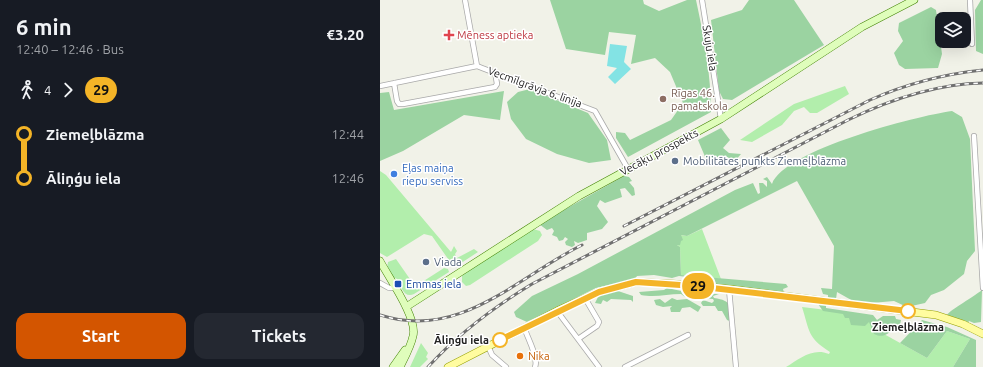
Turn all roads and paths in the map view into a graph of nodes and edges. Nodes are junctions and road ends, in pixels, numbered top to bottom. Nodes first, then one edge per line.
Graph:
1 (465, 0) edge
2 (702, 0) edge
3 (914, 0) edge
4 (970, 0) edge
5 (972, 44) dead end
6 (477, 66) junction
7 (495, 72) junction
8 (394, 83) junction
9 (380, 86) edge
10 (722, 119) junction
11 (974, 136) dead end
12 (628, 168) junction
13 (977, 195) junction
14 (983, 195) edge
15 (981, 217) edge
16 (380, 261) edge
17 (380, 283) edge
18 (394, 288) junction
19 (983, 288) edge
20 (729, 289) junction
21 (585, 298) junction
22 (406, 307) junction
23 (557, 311) junction
24 (524, 327) junction
25 (982, 332) edge
26 (688, 335) dead end
27 (578, 338) junction
28 (410, 344) junction
29 (488, 346) junction
30 (503, 366) edge
31 (393, 367) edge
32 (400, 367) edge
33 (448, 367) edge
34 (535, 367) edge
35 (599, 367) edge
36 (625, 367) edge
37 (736, 367) edge

1 - 6 street
2 - 10 street, Skuju iela
3 - 10 main road, Vecāķu prospekts
4 - 5 street
6 - 7 street, Vecmīlgrāvja 6. līnija
6 - 8 street, Vecmīlgrāvja 6. līnija
7 - 8 street
7 - 12 street, Vecmīlgrāvja 6. līnija
8 - 9 street, Vecmīlgrāvja 6. līnija
10 - 12 main road, Vecāķu prospekts
11 - 13 street
12 - 22 main road, Vecāķu prospekts
13 - 14 street
13 - 15 street
15 - 19 street
16 - 18 main road
17 - 18 street
18 - 22 main road
20 - 21 main road
20 - 25 main road
20 - 37 street
21 - 23 main road
21 - 27 street
22 - 28 main road
23 - 24 main road
23 - 27 street
24 - 29 main road
24 - 34 street
26 - 36 street
27 - 35 street
28 - 31 main road
28 - 32 main road
29 - 30 street
29 - 33 main road

